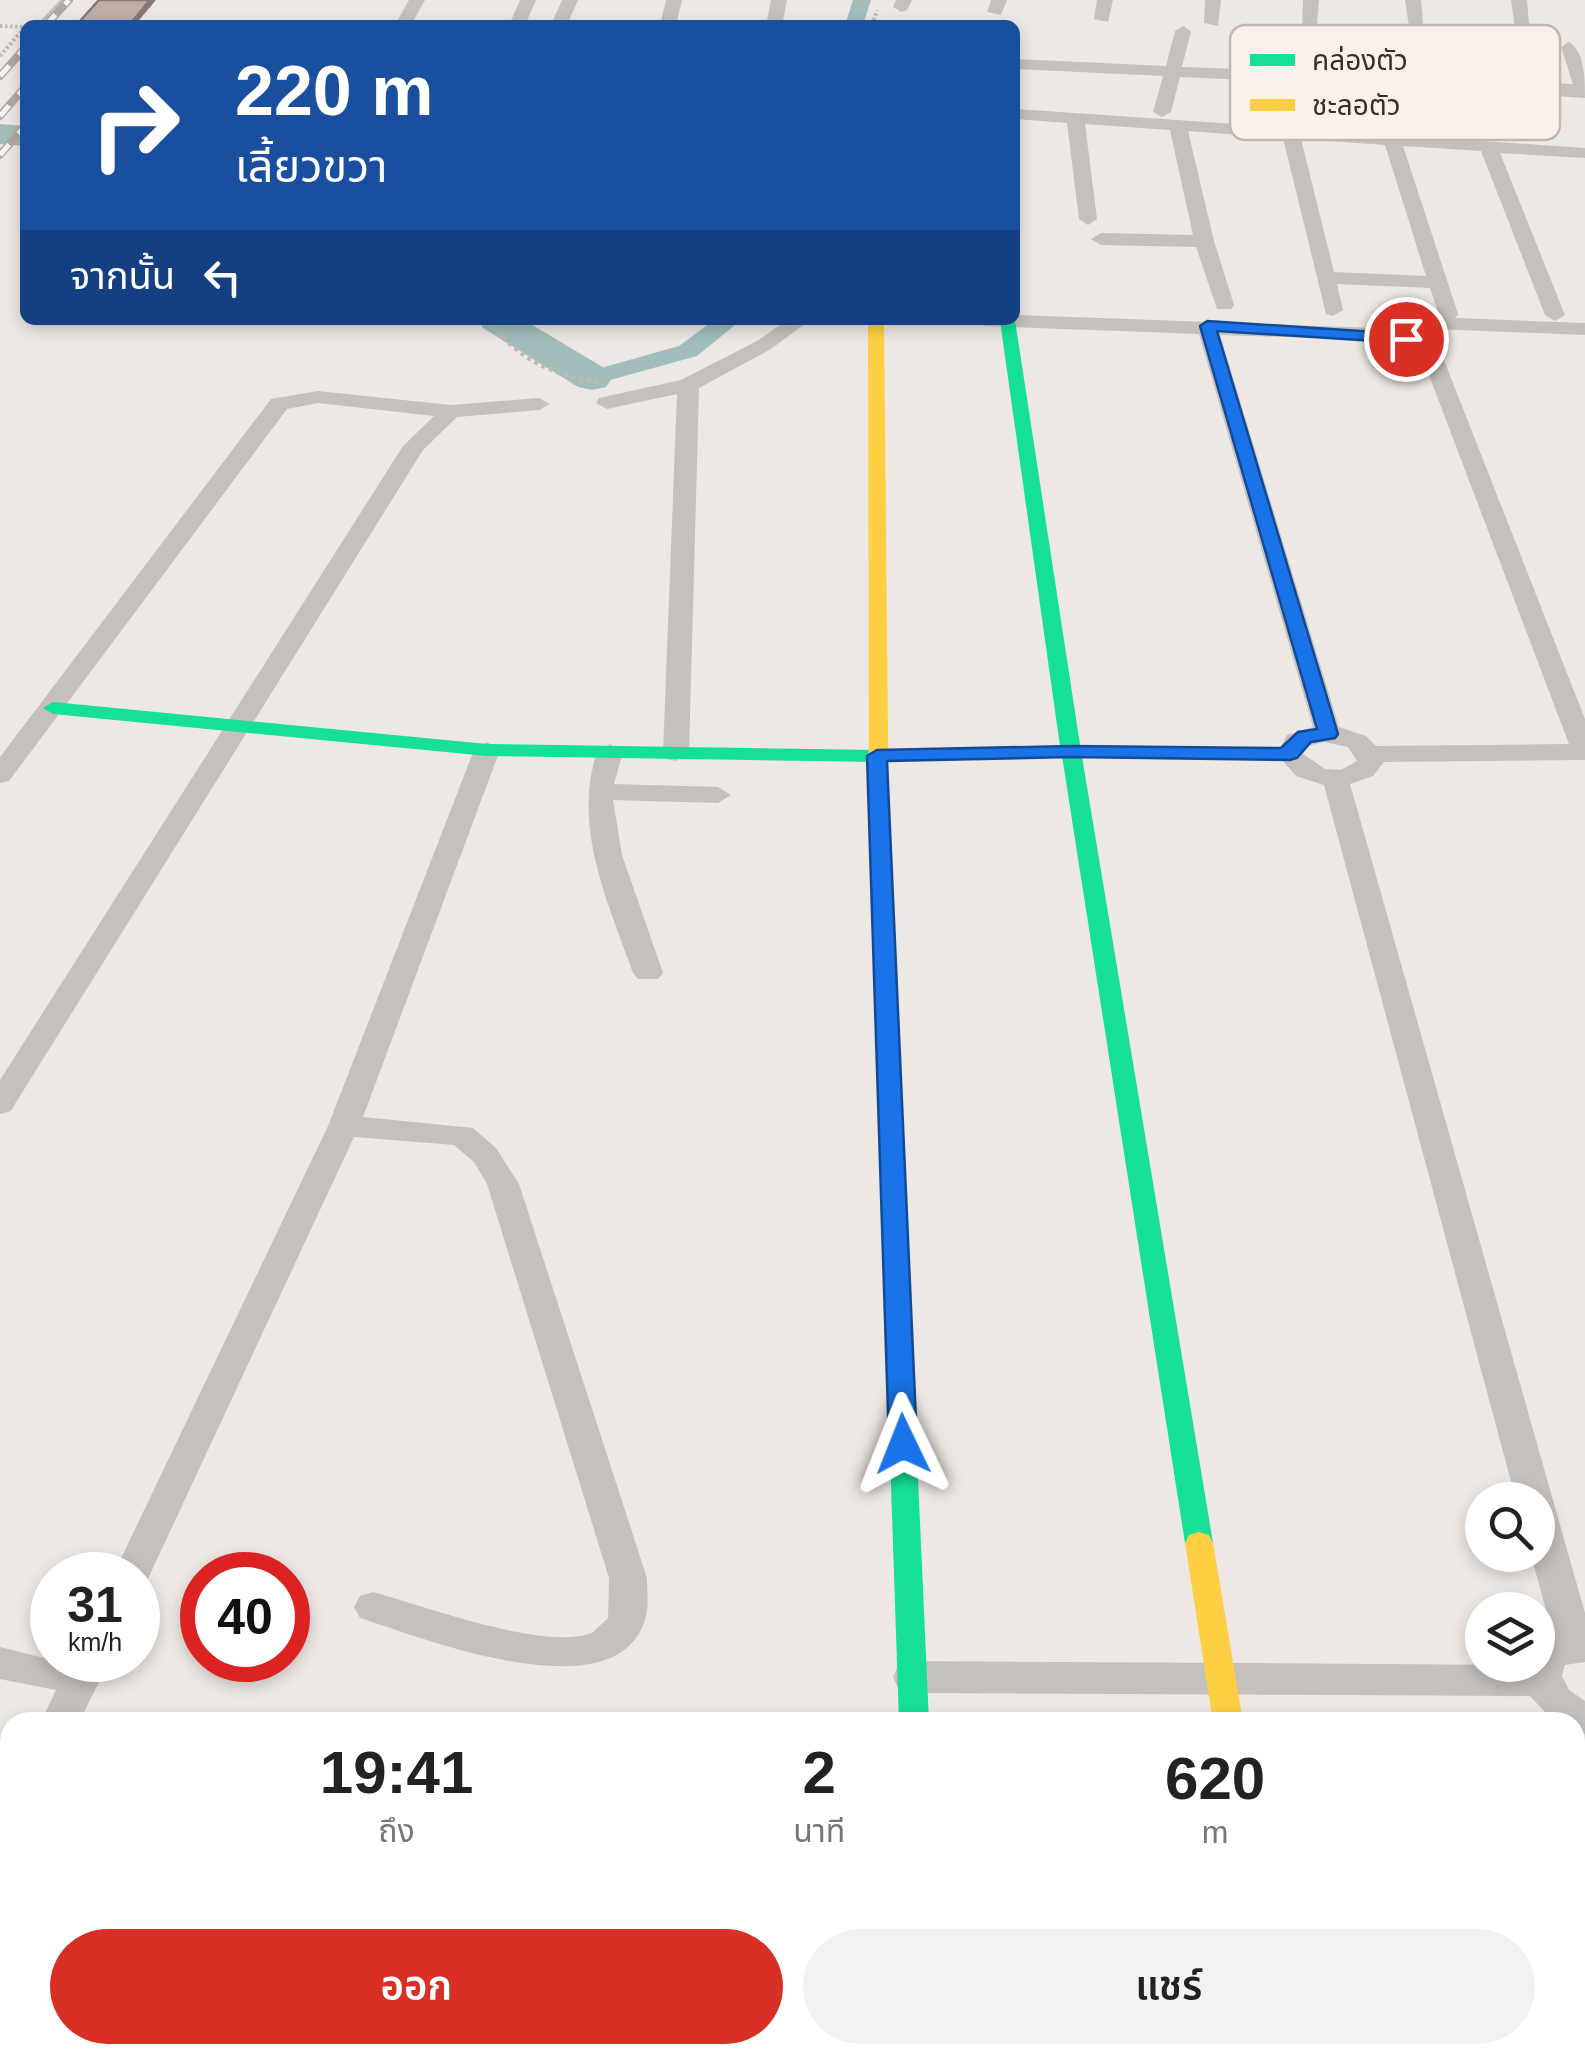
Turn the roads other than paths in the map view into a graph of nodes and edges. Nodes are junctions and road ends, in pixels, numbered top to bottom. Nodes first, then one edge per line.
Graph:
1 (64, 0) edge
2 (1105, 0) edge
3 (1213, 0) edge
4 (1311, 0) edge
5 (1413, 0) edge
6 (1520, 0) edge
7 (1102, 19) dead end
8 (45, 20) edge
9 (1212, 23) dead end
10 (1310, 25) edge
11 (1417, 25) edge
12 (1523, 25) edge
13 (1184, 31) dead end
14 (1569, 47) dead end
15 (1020, 64) edge
16 (1106, 70) junction
17 (1174, 72) junction
18 (1230, 74) edge
19 (1104, 89) dead end
20 (1560, 89) edge
21 (1585, 90) edge
22 (1020, 114) edge
23 (1075, 118) junction
24 (1170, 119) junction
25 (1230, 126) edge
26 (1293, 140) edge
27 (1392, 140) joint
28 (1486, 140) junction
29 (1528, 152) junction
30 (1585, 153) edge
31 (1585, 163) edge
32 (1088, 219) dead end
33 (1101, 239) dead end
34 (1204, 241) junction
35 (1324, 278) junction
36 (1438, 282) junction
37 (1224, 306) dead end
38 (1333, 310) dead end
39 (1448, 314) dead end
40 (1555, 315) dead end
41 (1020, 320) edge
42 (1203, 320) junction
43 (793, 325) edge
44 (876, 325) edge
45 (1009, 325) edge
46 (1585, 329) edge
47 (688, 385) junction
48 (606, 393) road end
49 (539, 404) dead end
50 (451, 410) junction
51 (53, 708) junction
52 (238, 726) junction
53 (1328, 734) junction
54 (487, 750) junction
55 (610, 752) junction
56 (1071, 752) junction
57 (1585, 752) edge
58 (676, 753) junction
59 (1290, 754) junction
60 (1370, 754) junction
61 (877, 756) junction
62 (0, 775) edge
63 (1335, 778) junction
64 (599, 792) junction
65 (718, 795) dead end
66 (648, 973) dead end
67 (0, 1104) edge
68 (344, 1126) junction
69 (1529, 1482) edge
70 (143, 1552) edge
71 (1555, 1566) edge
72 (372, 1608) dead end
73 (1580, 1646) edge
74 (1555, 1654) edge
75 (0, 1664) edge
76 (30, 1666) edge
77 (1222, 1676) junction
78 (912, 1677) junction
79 (1465, 1679) edge
80 (81, 1682) edge
81 (1543, 1682) edge
82 (65, 1712) edge
83 (914, 1712) edge
84 (1227, 1712) edge
85 (1571, 1712) edge

1 - 8 lane
2 - 7 street
3 - 9 street
4 - 10 street
5 - 11 street
6 - 12 street
13 - 17 street
14 - 21 street
15 - 16 street
16 - 17 street
16 - 19 street
17 - 18 street
17 - 24 street
20 - 21 street
22 - 23 street
23 - 24 street
23 - 32 street
24 - 25 street
24 - 34 street
26 - 35 street
27 - 28 street
27 - 36 street
28 - 29 street
28 - 40 street
29 - 30 street
29 - 31 street
33 - 34 street
34 - 37 street
35 - 36 street
35 - 38 street
36 - 39 street
41 - 42 street
42 - 46 street
42 - 53 street
42 - 57 street
43 - 47 street
44 - 61 street
45 - 56 street
47 - 48 street
47 - 58 street
49 - 50 street
50 - 51 street
50 - 52 street
51 - 52 street
51 - 62 street
52 - 54 street
52 - 67 street
53 - 59 street
53 - 60 street
54 - 55 street
54 - 68 street
55 - 58 street
55 - 64 street
56 - 59 street
56 - 61 street
56 - 77 street
57 - 60 street
58 - 61 street
59 - 63 street
60 - 63 street
61 - 78 street
63 - 69 street
64 - 65 street
64 - 66 street
68 - 70 street
68 - 72 street
71 - 73 street
73 - 74 street
75 - 76 street
77 - 78 street
77 - 79 street
77 - 84 street
78 - 83 street
80 - 82 street
81 - 85 street

